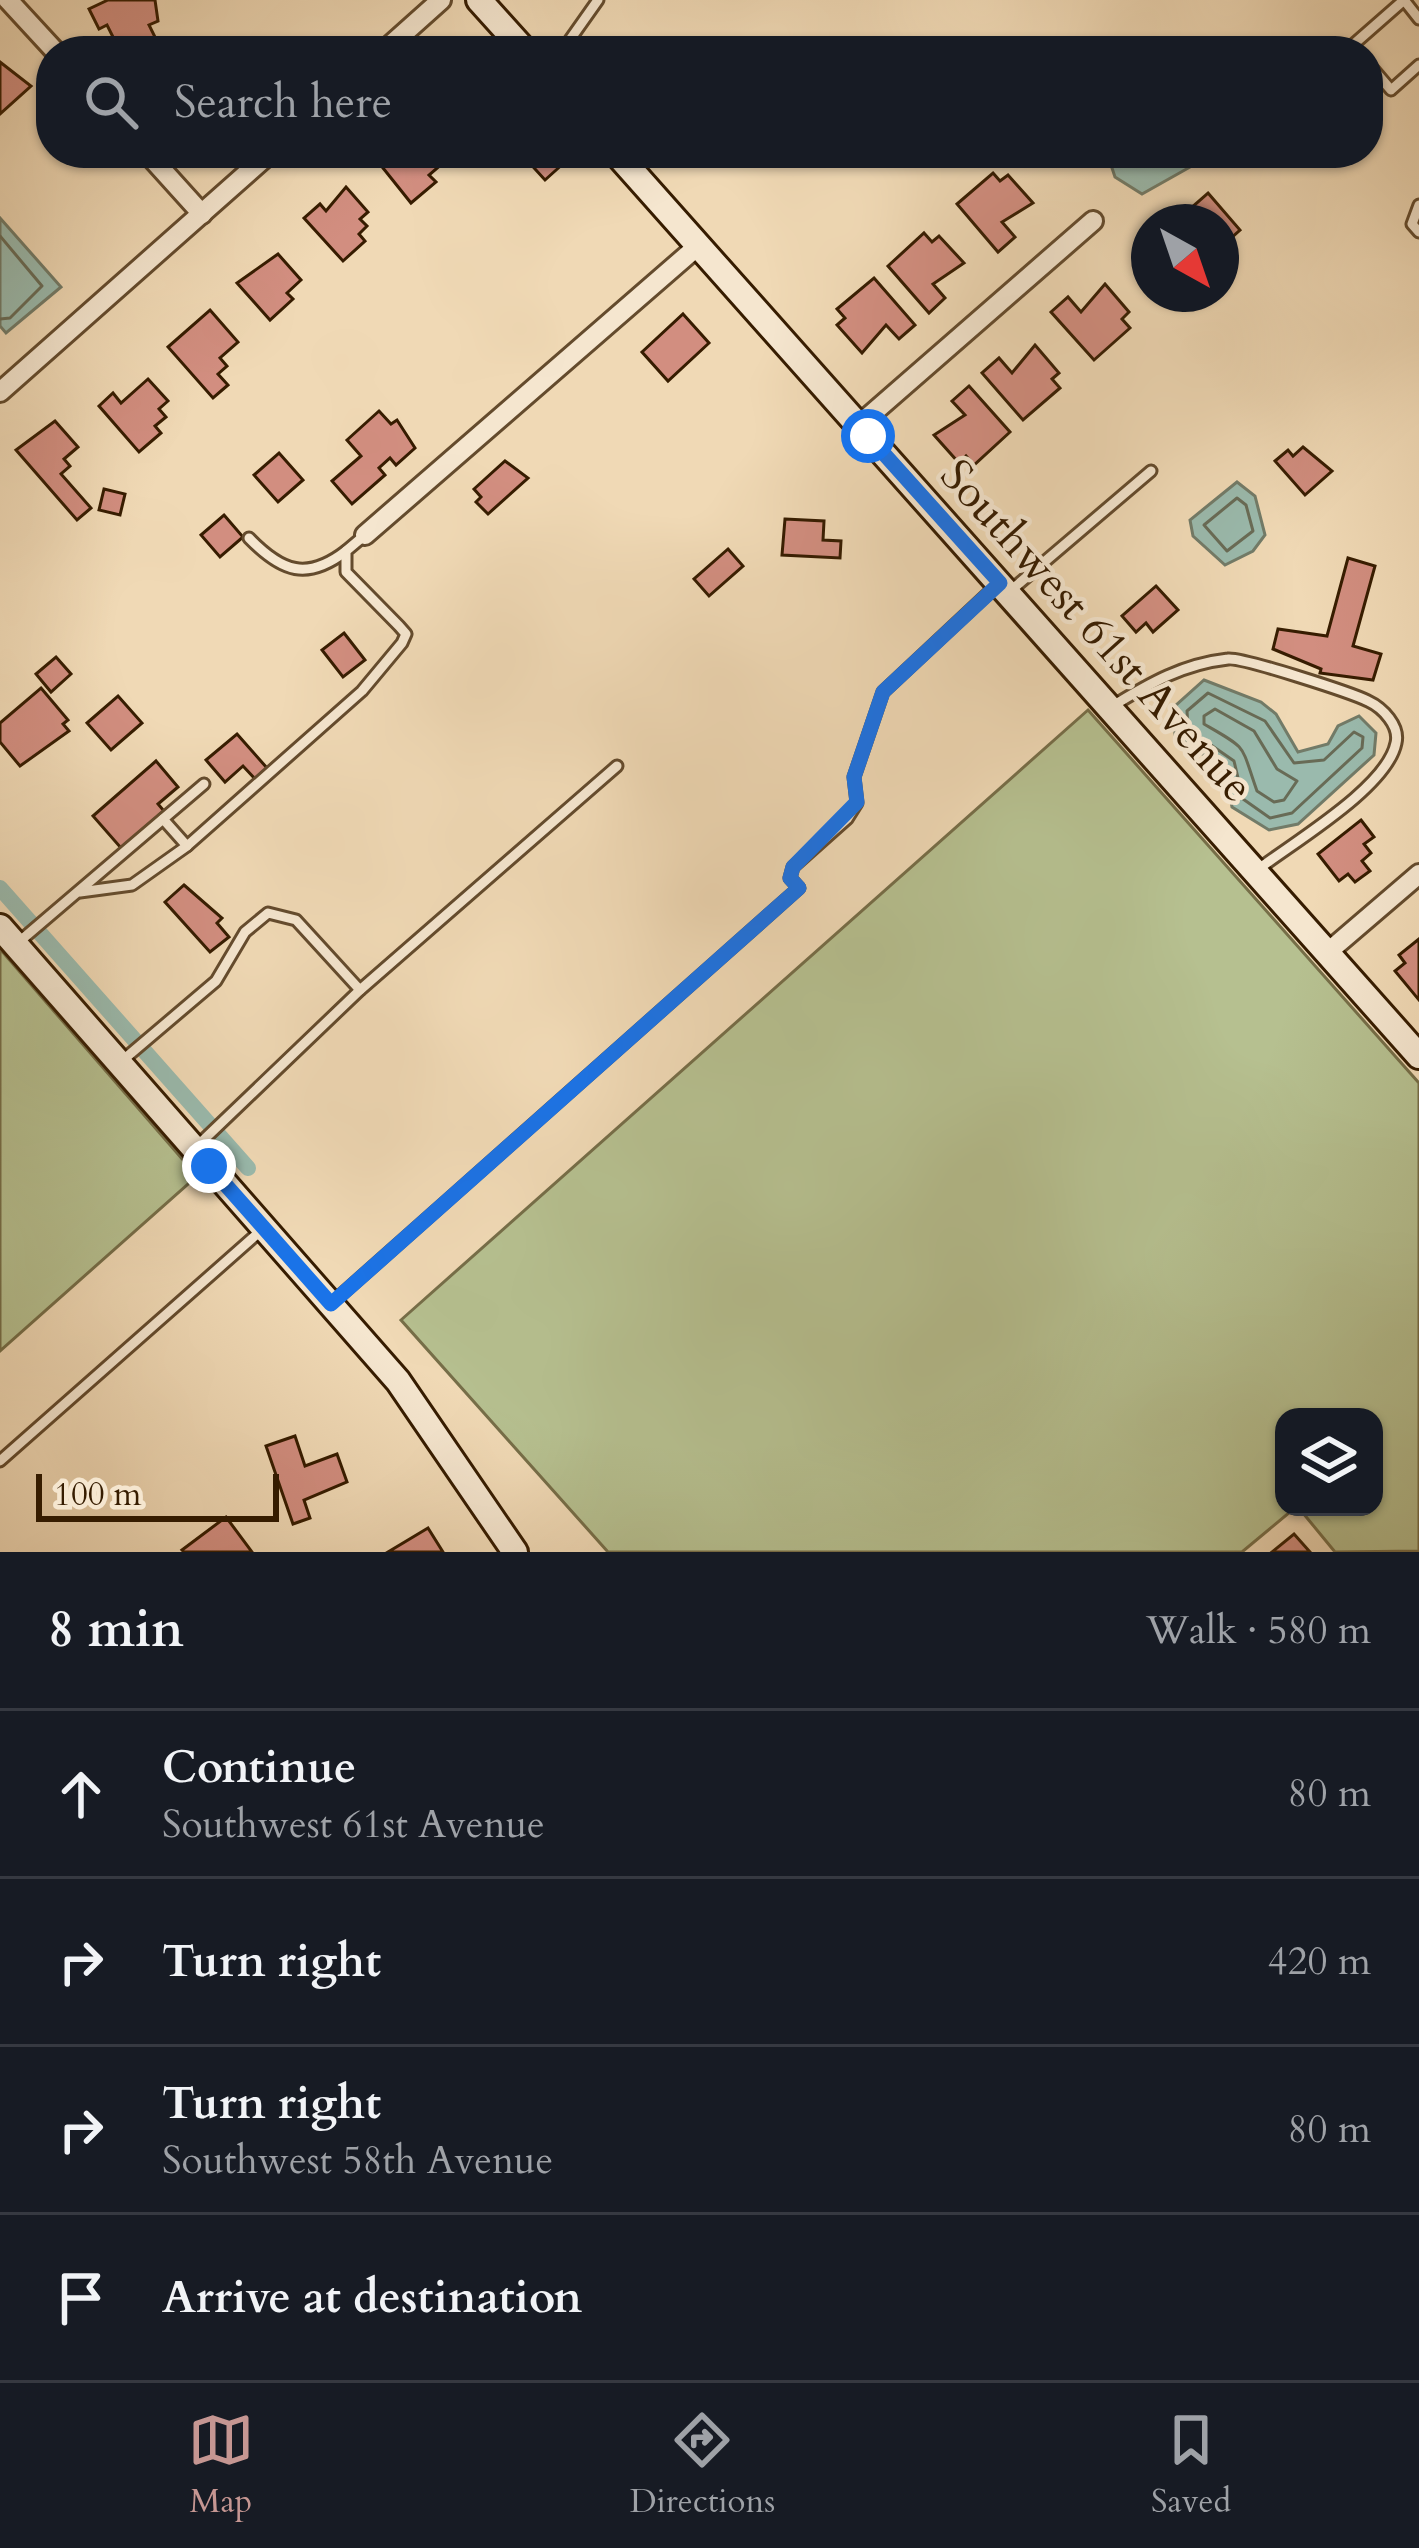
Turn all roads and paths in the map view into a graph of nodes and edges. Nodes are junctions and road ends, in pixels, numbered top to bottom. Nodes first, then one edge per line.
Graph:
1 (8, 0) edge
2 (441, 0) edge
3 (479, 0) edge
4 (598, 0) edge
5 (1419, 19) edge
6 (41, 36) edge
7 (401, 36) edge
8 (511, 36) edge
9 (573, 36) edge
10 (1363, 36) edge
11 (1419, 65) edge
12 (1383, 81) edge
13 (161, 168) edge
14 (253, 168) edge
15 (630, 168) edge
16 (1419, 205) edge
17 (202, 214) junction
18 (1093, 220) dead end
19 (1419, 232) edge
20 (699, 245) junction
21 (0, 392) edge
22 (859, 425) junction
23 (1151, 471) dead end
24 (365, 535) joint
25 (249, 538) dead end
26 (346, 551) junction
27 (1005, 588) junction
28 (1111, 707) junction
29 (617, 766) dead end
30 (204, 784) dead end
31 (163, 819) junction
32 (187, 846) junction
33 (1256, 871) junction
34 (1419, 874) edge
35 (78, 892) junction
36 (8, 936) edge
37 (1328, 952) junction
38 (359, 990) junction
39 (1419, 1056) edge
40 (125, 1058) junction
41 (198, 1146) junction
42 (264, 1228) junction
43 (331, 1304) junction
44 (0, 1461) edge
45 (515, 1552) edge

1 - 6 street
2 - 7 street
3 - 8 street
4 - 9 lane
5 - 10 lane
11 - 12 lane
13 - 17 street
14 - 17 street
15 - 20 street, Southwest 61st Avenue
16 - 19 lane
17 - 21 street
18 - 22 street
20 - 22 street, Southwest 61st Avenue
20 - 24 street
22 - 27 street, Southwest 61st Avenue
23 - 27 lane
24 - 26 lane
25 - 26 lane
26 - 32 lane
27 - 28 street, Southwest 61st Avenue
27 - 43 lane
28 - 33 street, Southwest 61st Avenue
28 - 33 lane
29 - 38 lane
30 - 31 lane
31 - 32 lane
31 - 35 lane
32 - 35 lane
33 - 37 street, Southwest 61st Avenue
34 - 37 street
35 - 36 lane
36 - 40 street
37 - 39 street, Southwest 61st Avenue
38 - 40 lane
38 - 41 lane
40 - 41 street
41 - 42 street
42 - 43 street
42 - 44 lane
43 - 45 street

